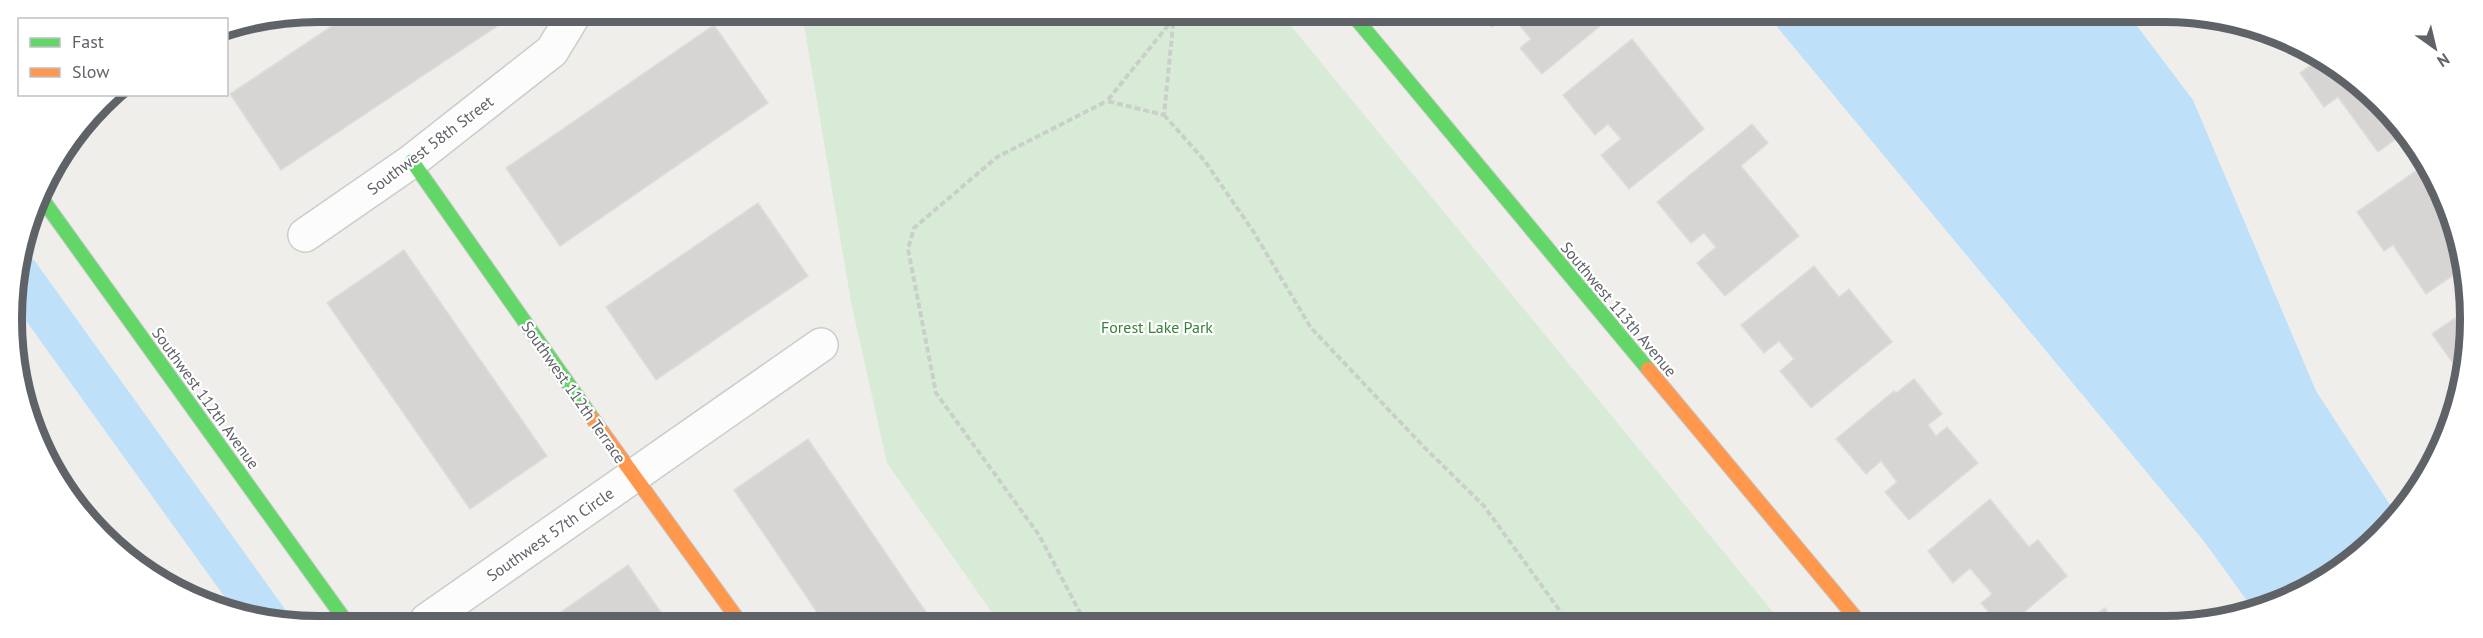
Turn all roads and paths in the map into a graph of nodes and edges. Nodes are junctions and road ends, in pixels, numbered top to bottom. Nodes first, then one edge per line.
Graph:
1 (570, 22) edge
2 (1169, 22) edge
3 (1173, 22) edge
4 (1359, 22) edge
5 (1107, 101) junction
6 (1164, 115) junction
7 (412, 161) junction
8 (46, 204) edge
9 (305, 235) dead end
10 (821, 345) dead end
11 (633, 476) junction
12 (342, 616) edge
13 (433, 616) edge
14 (736, 616) edge
15 (1082, 616) edge
16 (1564, 616) edge
17 (1854, 616) edge

1 - 7 street, Southwest 58th Street
2 - 5 path
3 - 6 path
4 - 17 street, Southwest 113th Avenue
5 - 6 path
5 - 15 path
6 - 16 path
7 - 9 street, Southwest 58th Street
7 - 11 street, Southwest 112th Terrace
8 - 12 street, Southwest 112th Avenue
10 - 11 street, Southwest 57th Circle
11 - 13 street, Southwest 57th Circle
11 - 14 street, Southwest 112th Terrace

